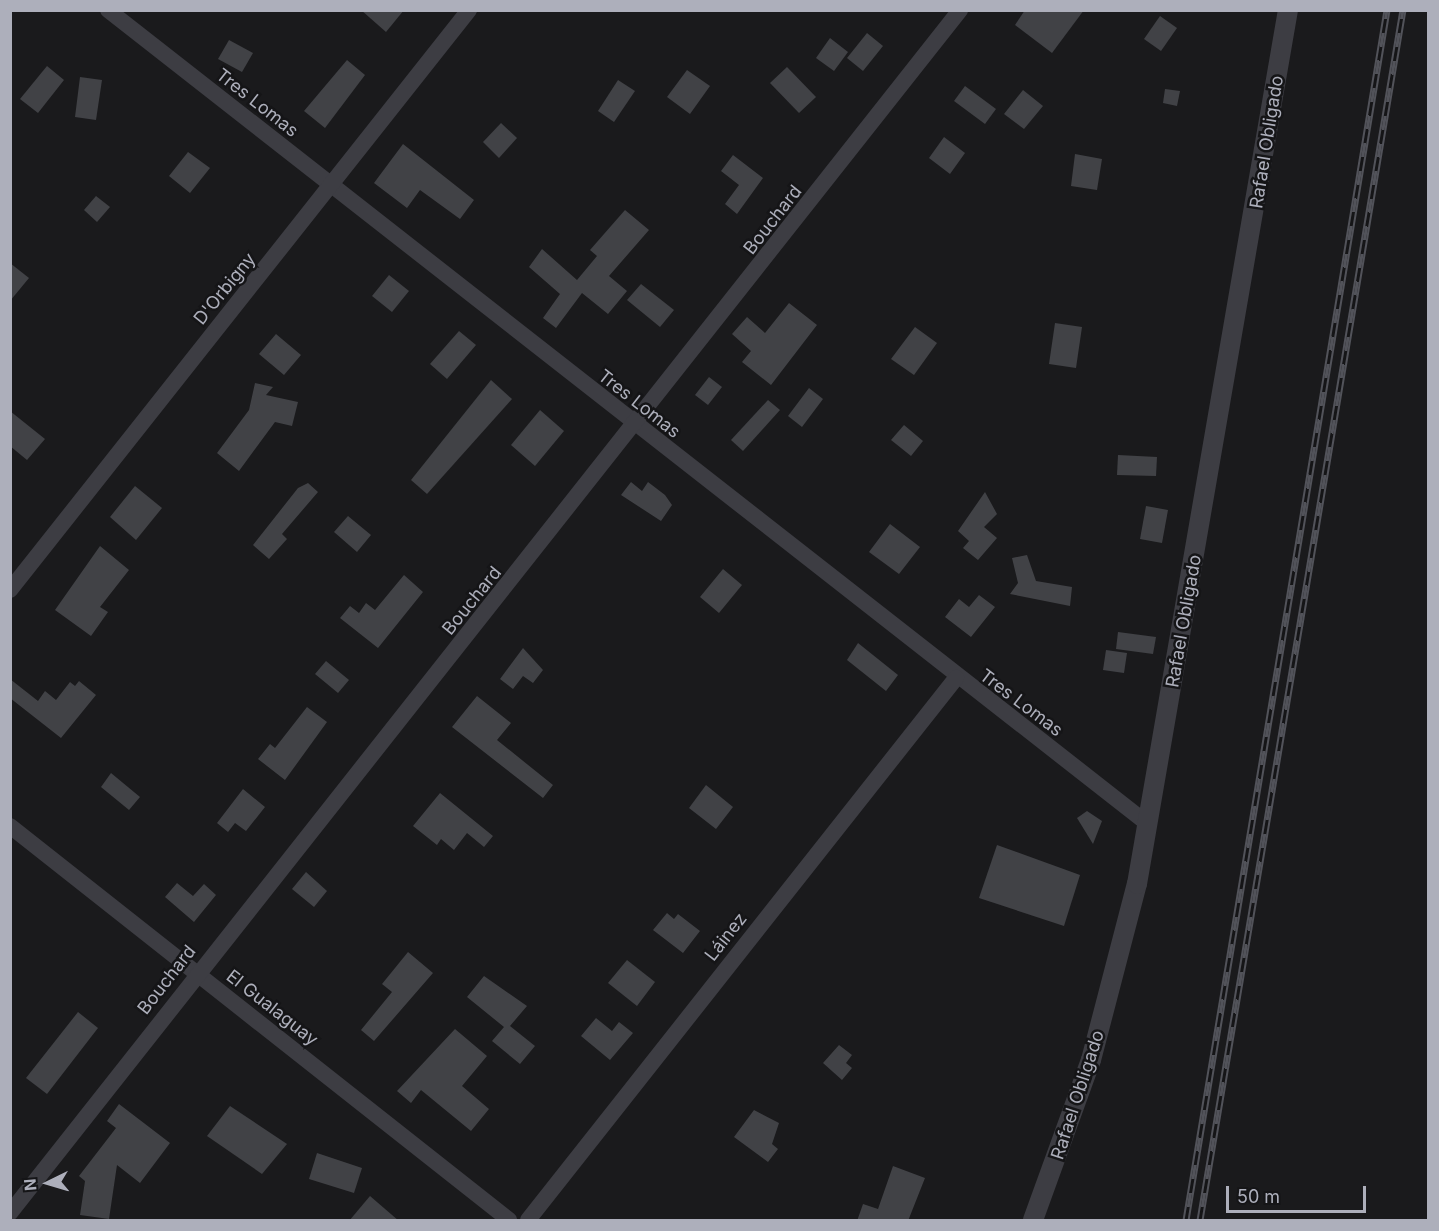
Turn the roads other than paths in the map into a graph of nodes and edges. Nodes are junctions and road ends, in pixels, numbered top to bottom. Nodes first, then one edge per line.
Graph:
1 (108, 10) edge
2 (469, 10) edge
3 (960, 10) edge
4 (1288, 11) edge
5 (332, 187) junction
6 (637, 427) junction
7 (10, 590) edge
8 (956, 678) junction
9 (1148, 824) junction
10 (10, 826) edge
11 (196, 973) junction
12 (10, 1213) edge
13 (509, 1221) edge
14 (528, 1221) edge
15 (1033, 1221) edge

1 - 5 street, Tres Lomas
2 - 5 street, D'Orbigny
3 - 6 street, Bouchard
4 - 9 street, Rafael Obligado
5 - 6 street, Tres Lomas
5 - 7 street, D'Orbigny
6 - 8 street, Tres Lomas
6 - 11 street, Bouchard
8 - 9 street, Tres Lomas
8 - 14 street, Láinez
9 - 15 street, Rafael Obligado
10 - 11 street, El Gualaguay
11 - 12 street, Bouchard
11 - 13 street, El Gualaguay

